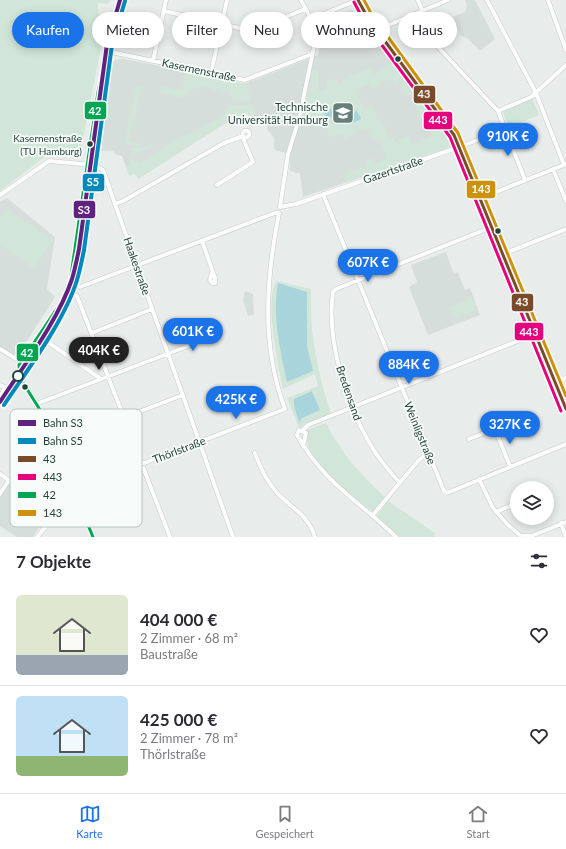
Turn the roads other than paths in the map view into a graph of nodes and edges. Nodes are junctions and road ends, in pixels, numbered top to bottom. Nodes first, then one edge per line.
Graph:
1 (118, 0) edge
2 (166, 0) edge
3 (227, 0) edge
4 (301, 0) edge
5 (358, 0) edge
6 (418, 0) edge
7 (448, 0) edge
8 (487, 0) edge
9 (548, 0) edge
10 (305, 9) junction
11 (422, 10) junction
12 (164, 11) joint
13 (224, 12) edge
14 (307, 12) edge
15 (328, 12) edge
16 (366, 12) edge
17 (172, 13) edge
18 (390, 24) edge
19 (232, 26) edge
20 (390, 47) edge
21 (156, 48) edge
22 (216, 48) edge
23 (313, 48) edge
24 (566, 50) edge
25 (106, 51) junction
26 (312, 54) junction
27 (153, 61) junction
28 (566, 65) edge
29 (211, 73) junction
30 (536, 93) junction
31 (498, 111) junction
32 (505, 129) junction
33 (460, 146) junction
34 (87, 164) junction
35 (565, 164) edge
36 (553, 169) junction
37 (525, 180) junction
38 (217, 185) dead end
39 (323, 194) junction
40 (0, 195) edge
41 (481, 198) junction
42 (566, 201) edge
43 (115, 204) junction
44 (492, 227) junction
45 (566, 229) edge
46 (202, 241) junction
47 (503, 254) junction
48 (136, 266) junction
49 (212, 273) dead end
50 (358, 280) junction
51 (70, 282) junction
52 (80, 287) junction
53 (66, 293) junction
54 (77, 296) junction
55 (152, 309) junction
56 (92, 333) junction
57 (212, 334) dead end
58 (536, 334) junction
59 (39, 336) junction
60 (0, 349) edge
61 (168, 353) junction
62 (21, 362) junction
63 (108, 376) junction
64 (101, 378) junction
65 (566, 378) edge
66 (22, 381) junction
67 (555, 382) junction
68 (0, 385) edge
69 (402, 387) junction
70 (5, 388) junction
71 (183, 395) junction
72 (0, 397) edge
73 (36, 404) junction
74 (352, 408) junction
75 (39, 409) edge
76 (121, 409) edge
77 (566, 409) edge
78 (142, 411) edge
79 (524, 417) dead end
80 (495, 429) junction
81 (302, 430) junction
82 (469, 439) dead end
83 (200, 442) junction
84 (566, 444) edge
85 (303, 446) junction
86 (428, 452) junction
87 (255, 454) dead end
88 (142, 464) joint
89 (510, 466) junction
90 (0, 474) edge
91 (479, 479) junction
92 (9, 480) joint
93 (400, 483) junction
94 (0, 494) edge
95 (510, 506) edge
96 (496, 512) junction
97 (372, 516) junction
98 (566, 522) edge
99 (561, 525) junction
100 (45, 527) edge
101 (89, 527) edge
102 (37, 537) edge
103 (93, 537) edge
104 (170, 537) edge
105 (233, 537) edge
106 (315, 537) edge
107 (396, 537) edge
108 (566, 537) edge

1 - 25 street
2 - 12 street
3 - 13 street
4 - 10 street
5 - 15 street
5 - 16 main road
6 - 11 street
7 - 11 street
8 - 30 street
9 - 24 street
10 - 14 street
10 - 19 street
11 - 18 street
11 - 31 street
12 - 17 street
20 - 33 main road
21 - 27 street
22 - 29 street
23 - 26 street
25 - 27 street, Kasernenstraße
25 - 34 street
26 - 29 street, Kasernenstraße
26 - 39 street, Gazertstraße
27 - 29 street, Kasernenstraße
28 - 30 street
30 - 31 street
30 - 35 street
31 - 32 street
32 - 33 street, Gazertstraße
32 - 37 street
33 - 39 street, Gazertstraße
33 - 41 main road
34 - 40 street
34 - 43 street, Haakestraße
34 - 51 street
35 - 36 street
36 - 37 street
36 - 42 street
37 - 41 street
38 - 43 street
39 - 50 street, Weinligstraße
41 - 44 main road
43 - 48 street, Haakestraße
44 - 47 main road
44 - 50 street
45 - 47 street
46 - 48 street
46 - 49 street
46 - 83 street, Thörlstraße
47 - 58 main road
48 - 52 street
48 - 55 street, Haakestraße
50 - 69 street, Weinligstraße
50 - 74 street, Bredensand
51 - 52 street
51 - 53 street
52 - 54 street
53 - 54 street
53 - 59 street
54 - 56 street
55 - 56 street
55 - 61 street, Haakestraße
56 - 63 street
57 - 61 street
58 - 67 main road
58 - 69 street
59 - 62 street
59 - 64 street
60 - 62 street
61 - 63 street
61 - 71 street, Haakestraße
62 - 66 street
63 - 64 street
63 - 76 street
64 - 73 street
65 - 67 street
66 - 70 street
66 - 73 street
67 - 77 main road
68 - 70 street
69 - 74 street
69 - 86 street, Weinligstraße
70 - 72 street
71 - 78 street
71 - 83 street, Haakestraße
73 - 75 street
74 - 81 street
74 - 93 street, Bredensand
79 - 80 street
80 - 82 street
80 - 89 street
81 - 85 street
81 - 85 street
83 - 88 street, Thörlstraße
83 - 105 street, Haakestraße
84 - 89 street
85 - 97 street
86 - 91 street, Weinligstraße
86 - 93 street
87 - 106 street
88 - 104 street
89 - 91 street
90 - 92 street
91 - 96 street
92 - 94 street
93 - 97 street
95 - 96 street
96 - 99 street
97 - 107 street
98 - 99 street
99 - 108 street
100 - 102 street
101 - 103 street

